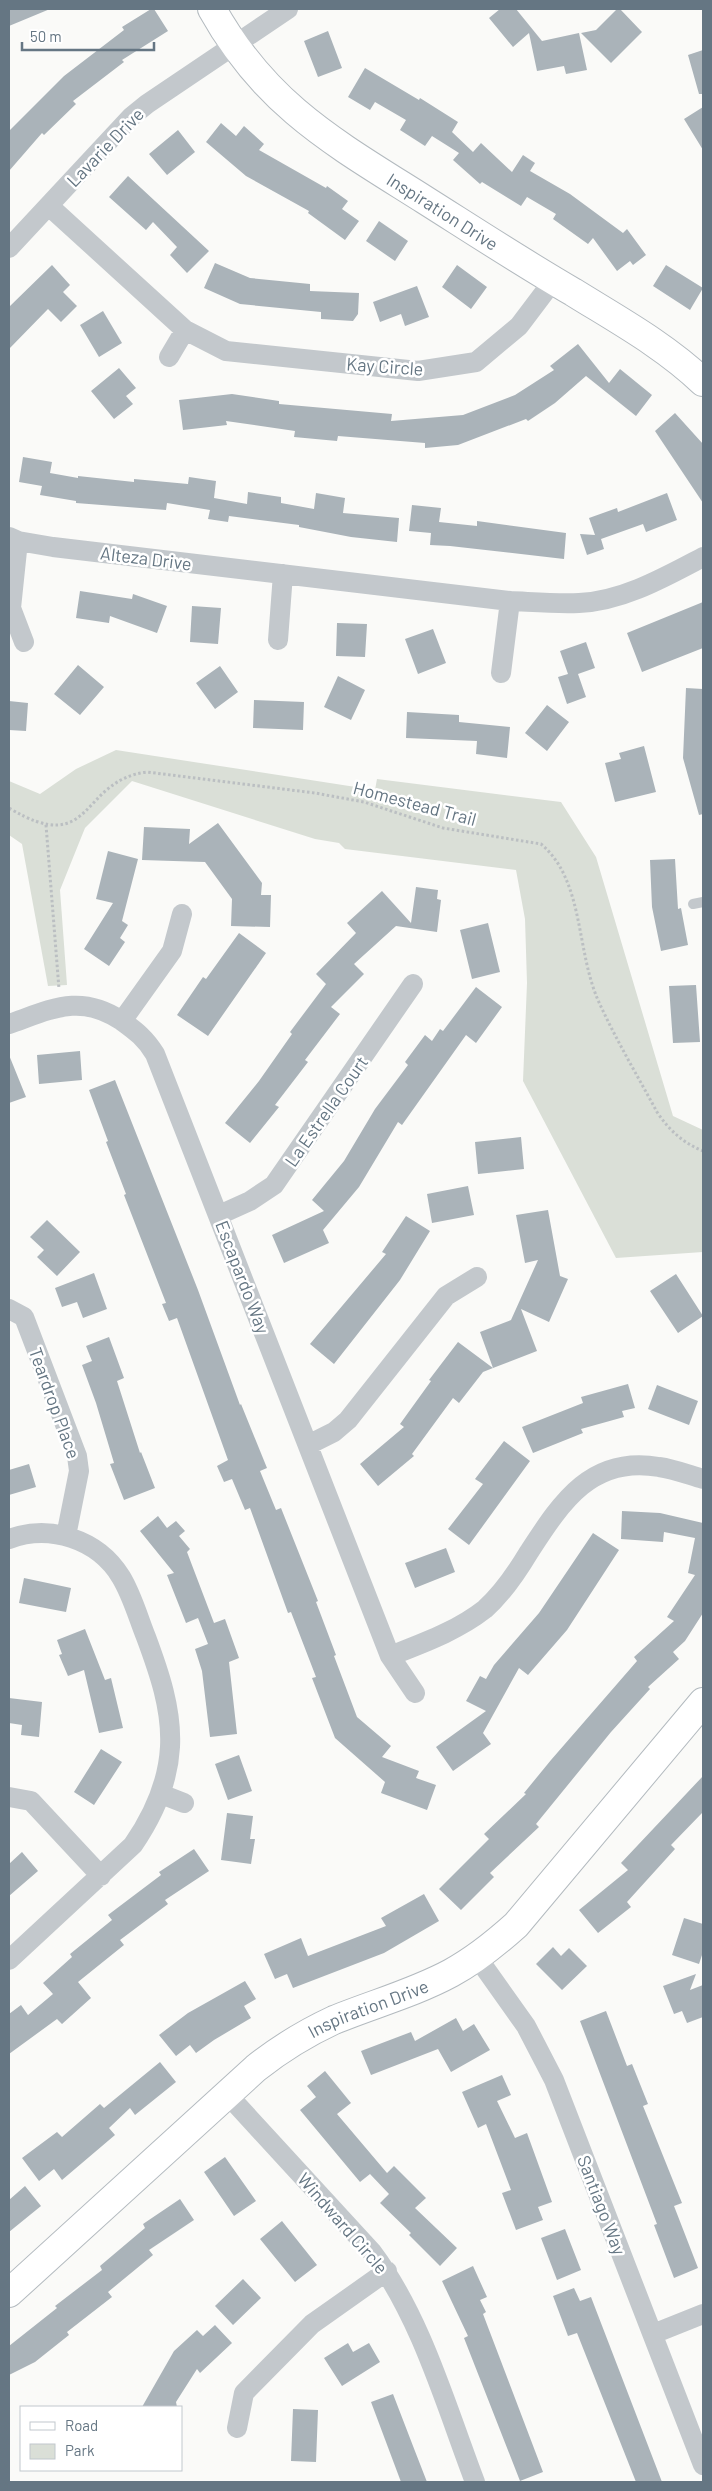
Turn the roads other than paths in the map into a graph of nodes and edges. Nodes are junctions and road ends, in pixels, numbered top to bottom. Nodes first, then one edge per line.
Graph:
1 (212, 9) edge
2 (288, 9) edge
3 (235, 46) junction
4 (49, 206) junction
5 (9, 248) edge
6 (554, 281) junction
7 (185, 330) junction
8 (170, 357) dead end
9 (703, 382) edge
10 (13, 539) edge
11 (703, 557) edge
12 (283, 574) junction
13 (510, 601) junction
14 (278, 640) dead end
15 (24, 642) dead end
16 (501, 673) dead end
17 (182, 914) dead end
18 (413, 984) dead end
19 (122, 1022) junction
20 (9, 1024) edge
21 (219, 1215) junction
22 (477, 1277) dead end
23 (9, 1309) edge
24 (308, 1445) junction
25 (703, 1479) edge
26 (66, 1536) junction
27 (9, 1539) edge
28 (390, 1656) junction
29 (415, 1693) dead end
30 (703, 1702) edge
31 (161, 1794) junction
32 (9, 1797) edge
33 (184, 1803) dead end
34 (101, 1876) junction
35 (477, 1957) junction
36 (9, 1960) edge
37 (227, 2094) junction
38 (387, 2271) junction
39 (9, 2293) edge
40 (703, 2314) edge
41 (653, 2334) junction
42 (237, 2428) dead end
43 (703, 2465) edge
44 (475, 2482) edge

1 - 3 street, Inspiration Drive
2 - 3 street, Lavarie Drive
3 - 4 street, Lavarie Drive
3 - 6 street, Inspiration Drive
4 - 5 street, Lavarie Drive
4 - 7 street, Kay Circle
6 - 7 street, Kay Circle
6 - 9 street, Inspiration Drive
7 - 8 street
10 - 12 street, Alteza Drive
10 - 15 street
11 - 13 street, Alteza Drive
12 - 13 street, Alteza Drive
12 - 14 street
13 - 16 street
17 - 19 street
18 - 21 street, La Estrella Court
19 - 20 street, Escapardo Way
19 - 21 street, Escapardo Way
21 - 24 street, Escapardo Way
22 - 24 street
23 - 26 street, Teardrop Place
24 - 28 street, Escapardo Way
25 - 28 street
26 - 27 street
26 - 31 street
28 - 29 street, Escapardo Way
30 - 35 street, Inspiration Drive
31 - 33 street
31 - 34 street
32 - 34 street
34 - 36 street
35 - 37 street, Inspiration Drive
35 - 41 street, Santiago Way
37 - 38 street, Windward Circle
37 - 39 street, Inspiration Drive
38 - 42 street
38 - 44 street, Windward Circle
40 - 41 street
41 - 43 street, Santiago Way

